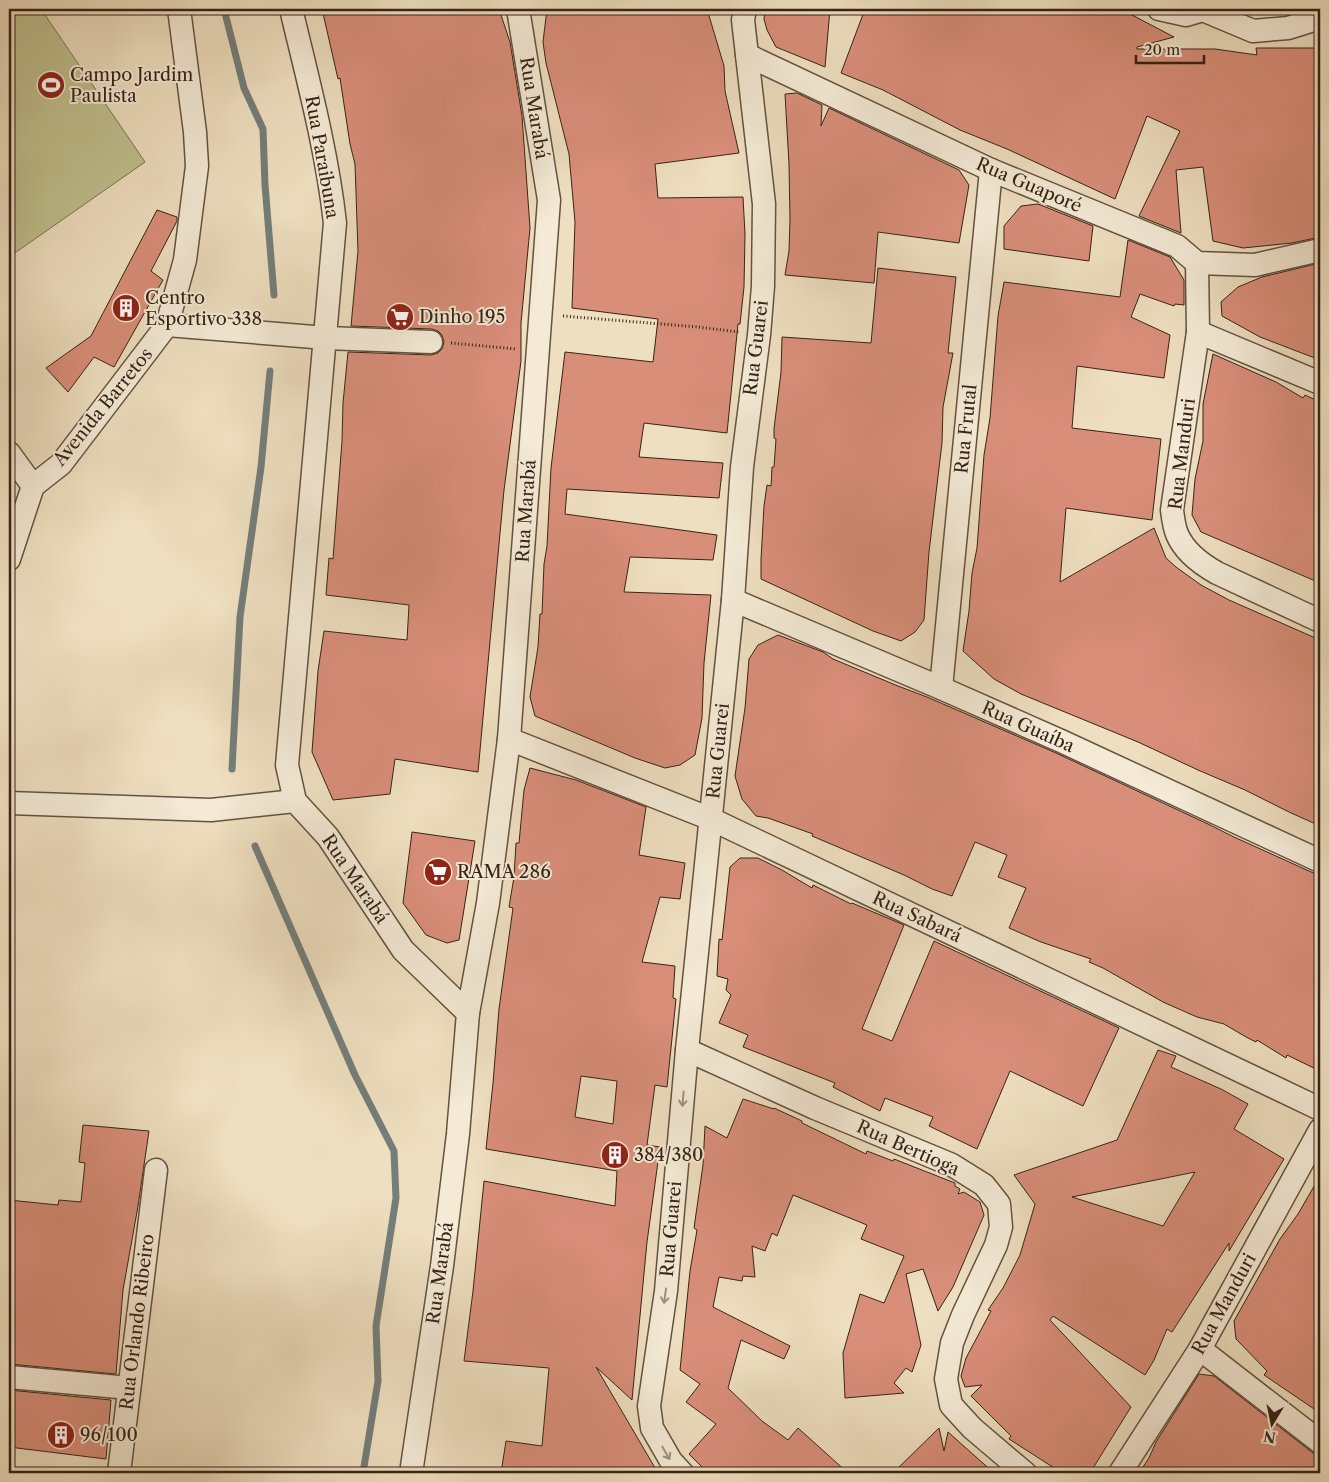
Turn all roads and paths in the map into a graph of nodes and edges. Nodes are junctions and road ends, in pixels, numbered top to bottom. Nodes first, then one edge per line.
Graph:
1 (179, 9) edge
2 (291, 9) edge
3 (518, 9) edge
4 (1159, 9) edge
5 (1203, 9) edge
6 (744, 14) edge
7 (1320, 18) edge
8 (747, 55) junction
9 (991, 170) junction
10 (1320, 250) edge
11 (1197, 263) junction
12 (540, 315) junction
13 (167, 325) junction
14 (1198, 332) junction
15 (759, 335) junction
16 (326, 338) junction
17 (431, 342) joint
18 (538, 350) junction
19 (1320, 382) edge
20 (9, 453) edge
21 (33, 486) junction
22 (9, 559) edge
23 (733, 600) junction
24 (1320, 621) edge
25 (941, 688) junction
26 (509, 739) junction
27 (295, 801) junction
28 (9, 803) edge
29 (711, 819) junction
30 (1320, 861) edge
31 (468, 1013) junction
32 (687, 1050) junction
33 (1320, 1109) edge
34 (1320, 1130) edge
35 (156, 1170) dead end
36 (1200, 1349) junction
37 (9, 1377) edge
38 (129, 1388) junction
39 (1320, 1442) edge
40 (119, 1473) edge
41 (411, 1473) edge
42 (682, 1473) edge
43 (1025, 1473) edge
44 (1120, 1473) edge

1 - 13 street, Avenida Barretos
2 - 16 street, Rua Paraibuna
3 - 12 street, Rua Marabá
4 - 5 street
5 - 7 street
6 - 8 street, Rua Guarei
8 - 9 street, Rua Guaporé
8 - 15 street, Rua Guarei
9 - 11 street, Rua Guaporé
9 - 25 street, Rua Frutal
10 - 11 street
11 - 14 street, Rua Manduri
12 - 15 path
12 - 18 street, Rua Marabá
13 - 16 street
13 - 21 street, Avenida Barretos
14 - 19 street
14 - 24 street, Rua Manduri
15 - 23 street, Rua Guarei
16 - 17 street
16 - 27 street, Rua Marabá
17 - 18 path
18 - 26 street, Rua Marabá
20 - 21 street
21 - 22 street
23 - 25 street, Rua Guaíba
23 - 29 street, Rua Guarei
25 - 30 street, Rua Guaíba
26 - 29 street, Rua Sabará
26 - 31 street, Rua Marabá
27 - 28 street
27 - 31 street, Rua Marabá
29 - 32 street, Rua Guarei
29 - 33 street, Rua Sabará
31 - 41 street, Rua Marabá
32 -> 42 street, Rua Guarei
32 - 43 street, Rua Bertioga
34 - 36 street, Rua Manduri
35 - 38 street, Rua Orlando Ribeiro
36 - 39 street
36 - 44 street, Rua Manduri
37 - 38 street
38 - 40 street, Rua Orlando Ribeiro

